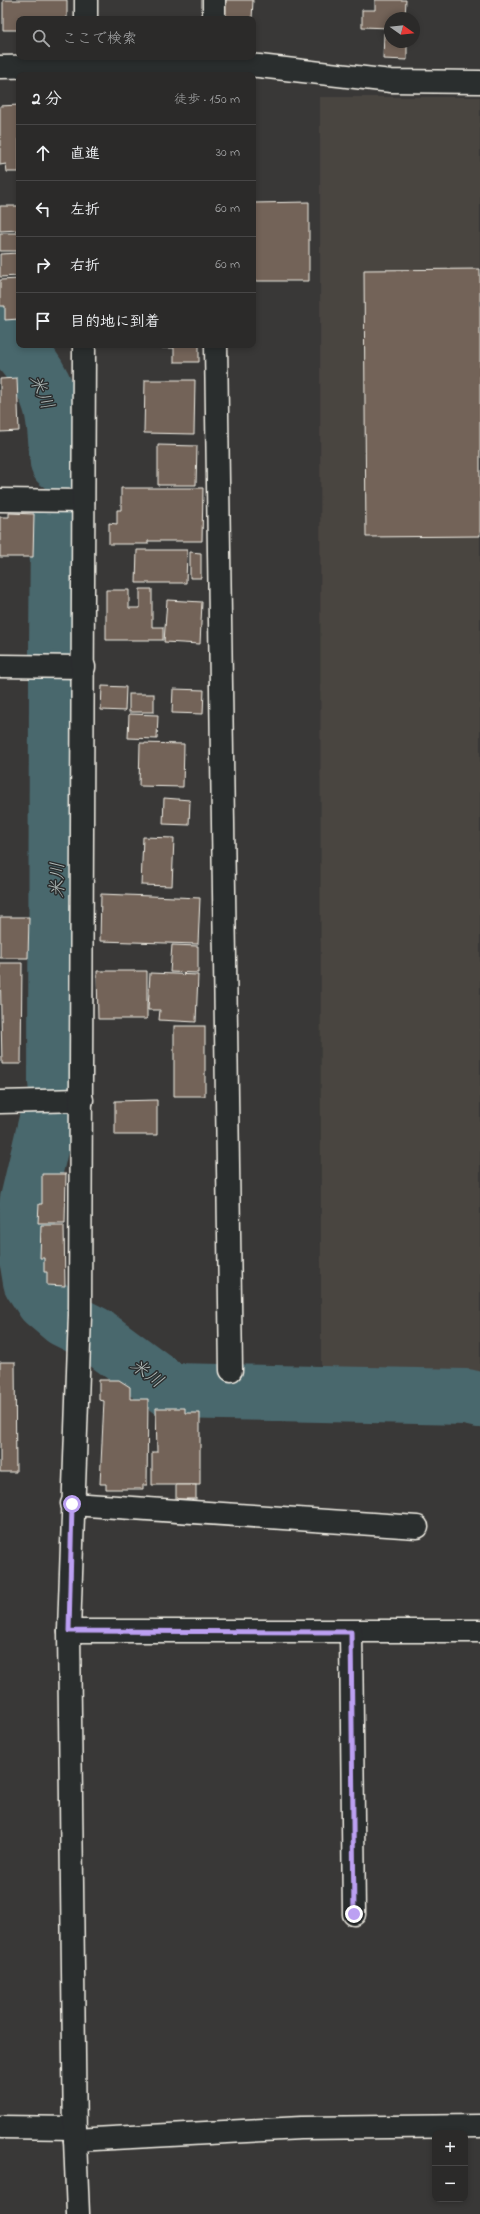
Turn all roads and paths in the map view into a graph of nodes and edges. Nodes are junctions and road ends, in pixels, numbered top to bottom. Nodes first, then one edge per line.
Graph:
1 (86, 0) edge
2 (214, 0) edge
3 (86, 16) edge
4 (214, 16) edge
5 (213, 65) edge
6 (86, 66) edge
7 (0, 67) edge
8 (480, 82) edge
9 (84, 348) edge
10 (216, 348) edge
11 (0, 500) edge
12 (84, 501) junction
13 (0, 666) edge
14 (84, 667) junction
15 (82, 1100) junction
16 (0, 1102) edge
17 (231, 1370) dead end
18 (72, 1504) junction
19 (417, 1528) dead end
20 (69, 1631) junction
21 (480, 1631) edge
22 (351, 1632) junction
23 (354, 1914) dead end
24 (480, 2126) edge
25 (0, 2127) edge
26 (75, 2134) junction
27 (78, 2214) edge

1 - 3 street
2 - 4 street
5 - 6 street
5 - 8 street
6 - 7 street
9 - 12 street
10 - 17 street
11 - 12 street
12 - 14 street
13 - 14 street
14 - 15 street
15 - 16 street
15 - 18 street
18 - 19 street
18 - 20 street
20 - 22 street
20 - 26 street
21 - 22 street
22 - 23 street
24 - 26 street
25 - 26 street
26 - 27 street

